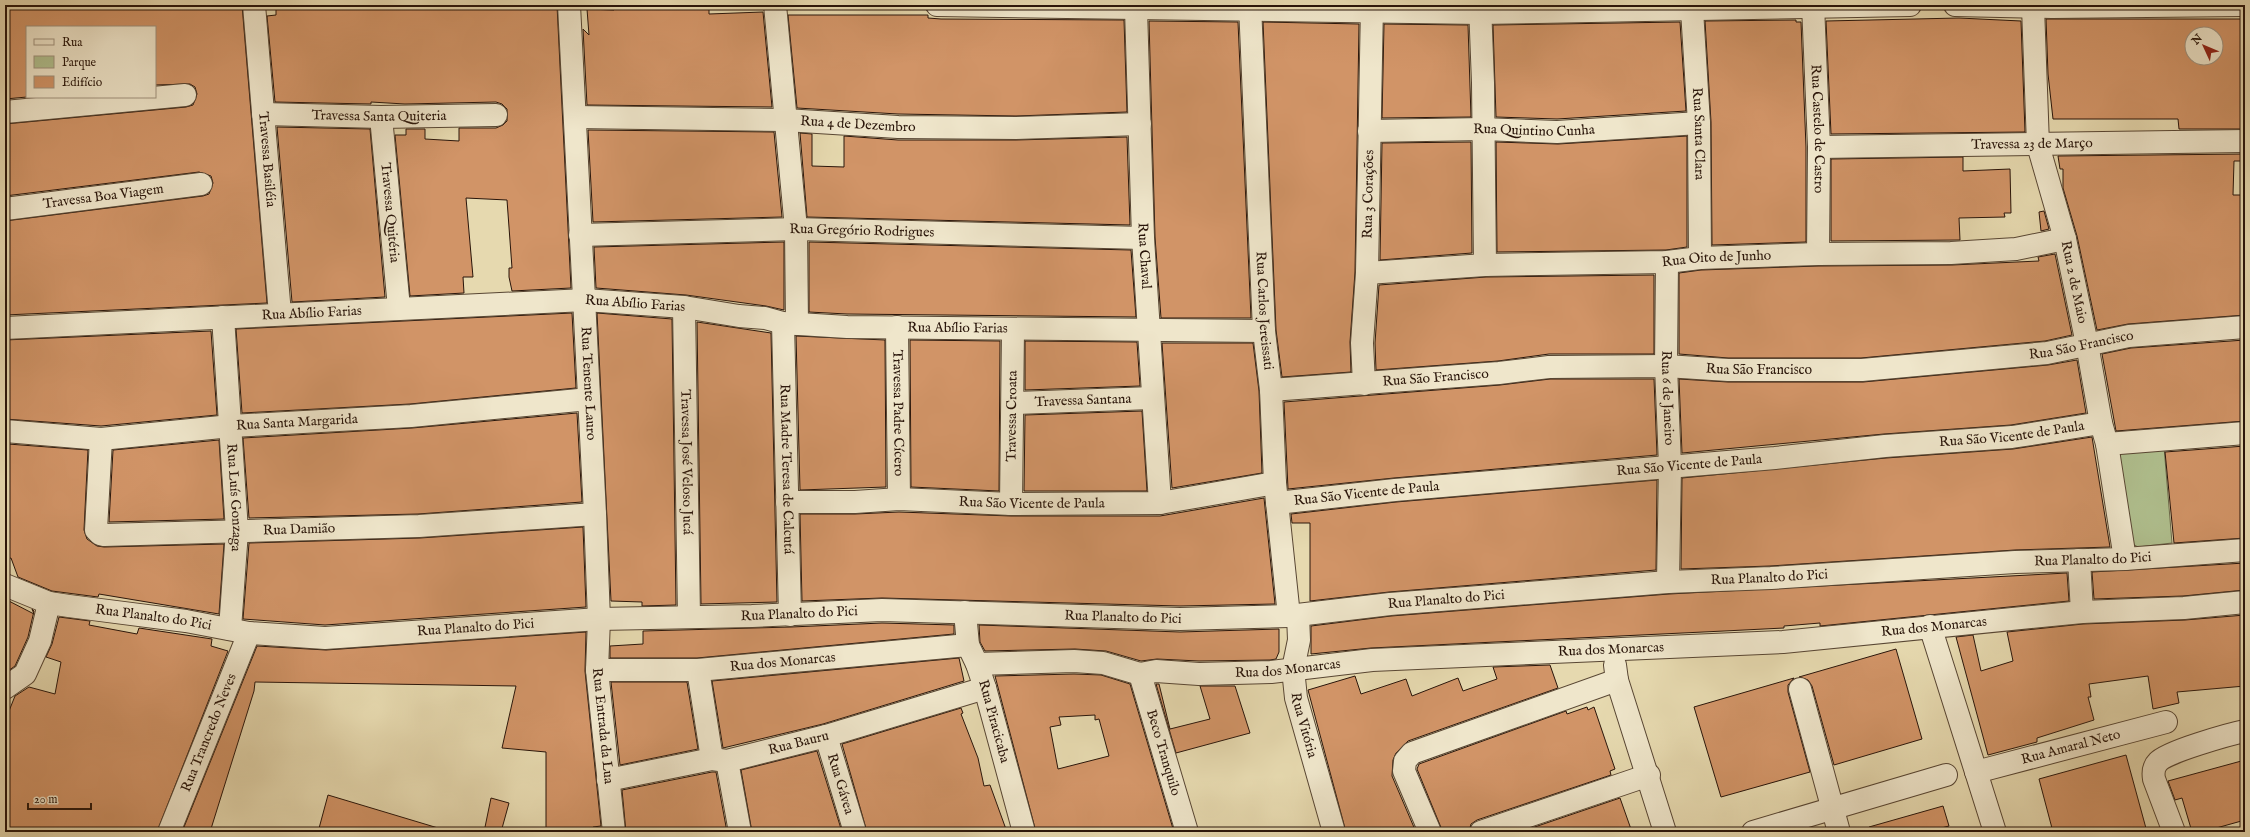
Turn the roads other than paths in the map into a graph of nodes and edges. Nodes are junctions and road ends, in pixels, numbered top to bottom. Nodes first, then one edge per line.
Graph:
1 (254, 5) edge
2 (569, 5) edge
3 (775, 5) edge
4 (937, 5) edge
5 (1910, 5) edge
6 (1954, 5) edge
7 (2176, 5) edge
8 (2243, 5) edge
9 (1007, 6) edge
10 (1813, 6) edge
11 (2046, 6) edge
12 (1582, 7) edge
13 (1129, 8) edge
14 (1250, 8) edge
15 (1372, 8) edge
16 (1685, 8) edge
17 (1480, 9) edge
18 (185, 95) dead end
19 (153, 98) edge
20 (156, 98) edge
21 (5, 112) edge
22 (263, 114) junction
23 (496, 115) dead end
24 (381, 117) junction
25 (575, 117) junction
26 (785, 120) junction
27 (1699, 123) junction
28 (1140, 124) junction
29 (1483, 129) junction
30 (1369, 131) junction
31 (2245, 140) edge
32 (2038, 145) junction
33 (1819, 147) junction
34 (201, 184) dead end
35 (5, 209) edge
36 (796, 229) junction
37 (580, 235) junction
38 (1143, 238) junction
39 (2065, 239) junction
40 (1818, 254) junction
41 (1700, 258) junction
42 (1667, 262) junction
43 (1486, 265) junction
44 (1367, 273) junction
45 (585, 300) junction
46 (399, 308) junction
47 (684, 308) junction
48 (280, 314) junction
49 (223, 317) junction
50 (790, 323) junction
51 (897, 327) junction
52 (2245, 327) edge
53 (5, 328) edge
54 (1013, 329) junction
55 (1148, 330) junction
56 (1264, 331) junction
57 (2087, 344) junction
58 (1666, 366) junction
59 (1364, 384) junction
60 (1272, 390) junction
61 (1152, 398) junction
62 (589, 399) junction
63 (1013, 403) junction
64 (2101, 423) junction
65 (231, 426) junction
66 (5, 431) edge
67 (2245, 433) edge
68 (101, 439) junction
69 (2107, 444) junction
70 (1670, 466) junction
71 (1276, 493) junction
72 (898, 499) junction
73 (786, 502) junction
74 (1160, 503) junction
75 (1011, 504) junction
76 (595, 514) junction
77 (237, 531) junction
78 (2245, 550) edge
79 (2125, 558) junction
80 (2079, 560) junction
81 (1668, 582) junction
82 (5, 585) edge
83 (2245, 602) edge
84 (49, 603) junction
85 (966, 612) junction
86 (2082, 612) junction
87 (790, 615) junction
88 (1293, 615) junction
89 (689, 617) junction
90 (599, 619) junction
91 (1930, 626) junction
92 (239, 631) junction
93 (1612, 649) junction
94 (973, 655) junction
95 (1293, 669) junction
96 (597, 670) junction
97 (698, 670) junction
98 (1140, 674) junction
99 (1617, 680) junction
100 (5, 688) edge
101 (985, 688) junction
102 (1800, 689) dead end
103 (2166, 722) dead end
104 (2245, 731) edge
105 (826, 736) junction
106 (720, 760) junction
107 (1976, 772) junction
108 (1649, 775) junction
109 (1946, 775) dead end
110 (608, 780) junction
111 (1833, 807) junction
112 (168, 832) edge
113 (614, 832) edge
114 (740, 832) edge
115 (855, 832) edge
116 (1024, 832) edge
117 (1188, 832) edge
118 (1334, 832) edge
119 (1430, 832) edge
120 (1481, 832) edge
121 (1666, 832) edge
122 (1753, 832) edge
123 (1839, 832) edge
124 (1995, 832) edge
125 (2174, 832) edge

1 - 22 street, Travessa Basiléia
2 - 25 street, Rua Tenente Lauro
3 - 26 street, Rua Madre Teresa de Calcutá
4 - 9 street
5 - 10 street
6 - 11 street
7 - 8 street
7 - 11 street
9 - 13 street
10 - 16 street
10 - 33 street, Rua Castelo de Castro
11 - 32 street, Rua 2 de Maio
12 - 16 street
12 - 17 street
13 - 14 street
13 - 28 street, Rua Chaval
14 - 15 street
14 - 56 street, Rua Carlos Jereissati
15 - 17 street
15 - 30 street, Rua 3 Corações
16 - 27 street, Rua Santa Clara
17 - 29 street
18 - 20 street
19 - 21 street
22 - 24 street, Travessa Santa Quiteria
22 - 48 street, Travessa Basiléia
23 - 24 street, Travessa Santa Quiteria
24 - 46 street, Travessa Quitéria
25 - 26 street, Rua 4 de Dezembro
25 - 37 street, Rua Tenente Lauro
26 - 28 street, Rua 4 de Dezembro
26 - 36 street, Rua Madre Teresa de Calcutá
27 - 29 street, Rua Quintino Cunha
27 - 41 street, Rua Santa Clara
28 - 38 street, Rua Chaval
29 - 30 street, Rua Quintino Cunha
29 - 43 street
30 - 44 street, Rua 3 Corações
31 - 32 street, Travessa 23 de Março
32 - 33 street, Travessa 23 de Março
32 - 39 street, Rua 2 de Maio
33 - 40 street, Rua Castelo de Castro
34 - 35 street, Travessa Boa Viagem
36 - 37 street, Rua Gregório Rodrigues
36 - 38 street, Rua Gregório Rodrigues
36 - 50 street, Rua Madre Teresa de Calcutá
37 - 45 street, Rua Tenente Lauro
38 - 55 street, Rua Chaval
39 - 40 street, Rua Oito de Junho
39 - 57 street, Rua 2 de Maio
40 - 41 street, Rua Oito de Junho
41 - 42 street, Rua Oito de Junho
42 - 43 street, Rua Oito de Junho
42 - 58 street, Rua 6 de Janeiro
43 - 44 street, Rua Oito de Junho
44 - 59 street, Rua 3 Corações
45 - 46 street, Rua Abílio Farias
45 - 47 street, Rua Abílio Farias
45 - 62 street, Rua Tenente Lauro
46 - 48 street, Rua Abílio Farias
47 - 50 street, Rua Abílio Farias
47 - 89 street, Travessa José Veloso Jucá
48 - 49 street, Rua Abílio Farias
49 - 53 street, Rua Abílio Farias
49 - 65 street, Rua Luís Gonzaga
50 - 51 street, Rua Abílio Farias
50 - 73 street, Rua Madre Teresa de Calcutá
51 - 54 street, Rua Abílio Farias
51 - 72 street, Travessa Padre Cícero
52 - 57 street, Rua São Francisco
54 - 55 street, Rua Abílio Farias
54 - 63 street, Travessa Croata
55 - 56 street, Rua Abílio Farias
55 - 61 street, Rua Chaval
56 - 60 street, Rua Carlos Jereissati
57 - 58 street, Rua São Francisco
57 - 64 street, Rua 2 de Maio
58 - 59 street, Rua São Francisco
58 - 70 street, Rua 6 de Janeiro
59 - 60 street, Rua São Francisco
60 - 71 street, Rua Carlos Jereissati
61 - 63 street, Travessa Santana
61 - 74 street, Rua Chaval
62 - 65 street, Rua Santa Margarida
62 - 76 street, Rua Tenente Lauro
63 - 75 street, Travessa Croata
64 - 69 street, Rua 2 de Maio
64 - 70 street, Rua São Vicente de Paula
65 - 68 street, Rua Santa Margarida
65 - 77 street, Rua Luís Gonzaga
66 - 68 street, Rua Santa Margarida
67 - 69 street
68 - 77 street, Rua Damião
69 - 79 street, Rua 2 de Maio
70 - 71 street, Rua São Vicente de Paula
70 - 81 street, Rua 6 de Janeiro
71 - 74 street, Rua São Vicente de Paula
71 - 88 street, Rua Carlos Jereissati
72 - 73 street, Rua São Vicente de Paula
72 - 75 street, Rua São Vicente de Paula
73 - 87 street, Rua Madre Teresa de Calcutá
74 - 75 street, Rua São Vicente de Paula
76 - 77 street, Rua Damião
76 - 90 street, Rua Tenente Lauro
77 - 92 street, Rua Luís Gonzaga
78 - 79 street, Rua Planalto do Pici
79 - 80 street, Rua Planalto do Pici
80 - 81 street, Rua Planalto do Pici
80 - 86 street
81 - 88 street, Rua Planalto do Pici
82 - 84 street, Rua Planalto do Pici
83 - 86 street, Rua dos Monarcas
84 - 92 street, Rua Planalto do Pici
84 - 100 street
85 - 87 street, Rua Planalto do Pici
85 - 88 street, Rua Planalto do Pici
85 - 94 street, Rua Piracicaba
86 - 91 street, Rua dos Monarcas
87 - 89 street, Rua Planalto do Pici
88 - 95 street, Rua Vitória
89 - 90 street, Rua Planalto do Pici
90 - 92 street, Rua Planalto do Pici
90 - 96 street, Rua Entrada da Lua
91 - 93 street, Rua dos Monarcas
91 - 107 street
92 - 112 street, Rua Trancredo Neves
93 - 95 street, Rua dos Monarcas
93 - 99 street
94 - 97 street, Rua dos Monarcas
94 - 98 street, Rua dos Monarcas
94 - 101 street, Rua Piracicaba
95 - 98 street, Rua dos Monarcas
95 - 118 street, Rua Vitória
96 - 97 street, Rua dos Monarcas
96 - 110 street, Rua Entrada da Lua
97 - 106 street
98 - 117 street, Beco Tranquilo
99 - 108 street
99 - 119 street
101 - 105 street, Rua Bauru
101 - 116 street, Rua Piracicaba
102 - 111 street
103 - 107 street, Rua Amaral Neto
104 - 125 street
105 - 106 street, Rua Bauru
105 - 115 street, Rua Gávea
106 - 110 street, Rua Bauru
106 - 114 street
107 - 124 street
108 - 120 street
108 - 121 street
109 - 111 street
110 - 113 street, Rua Entrada da Lua
111 - 122 street
111 - 123 street

